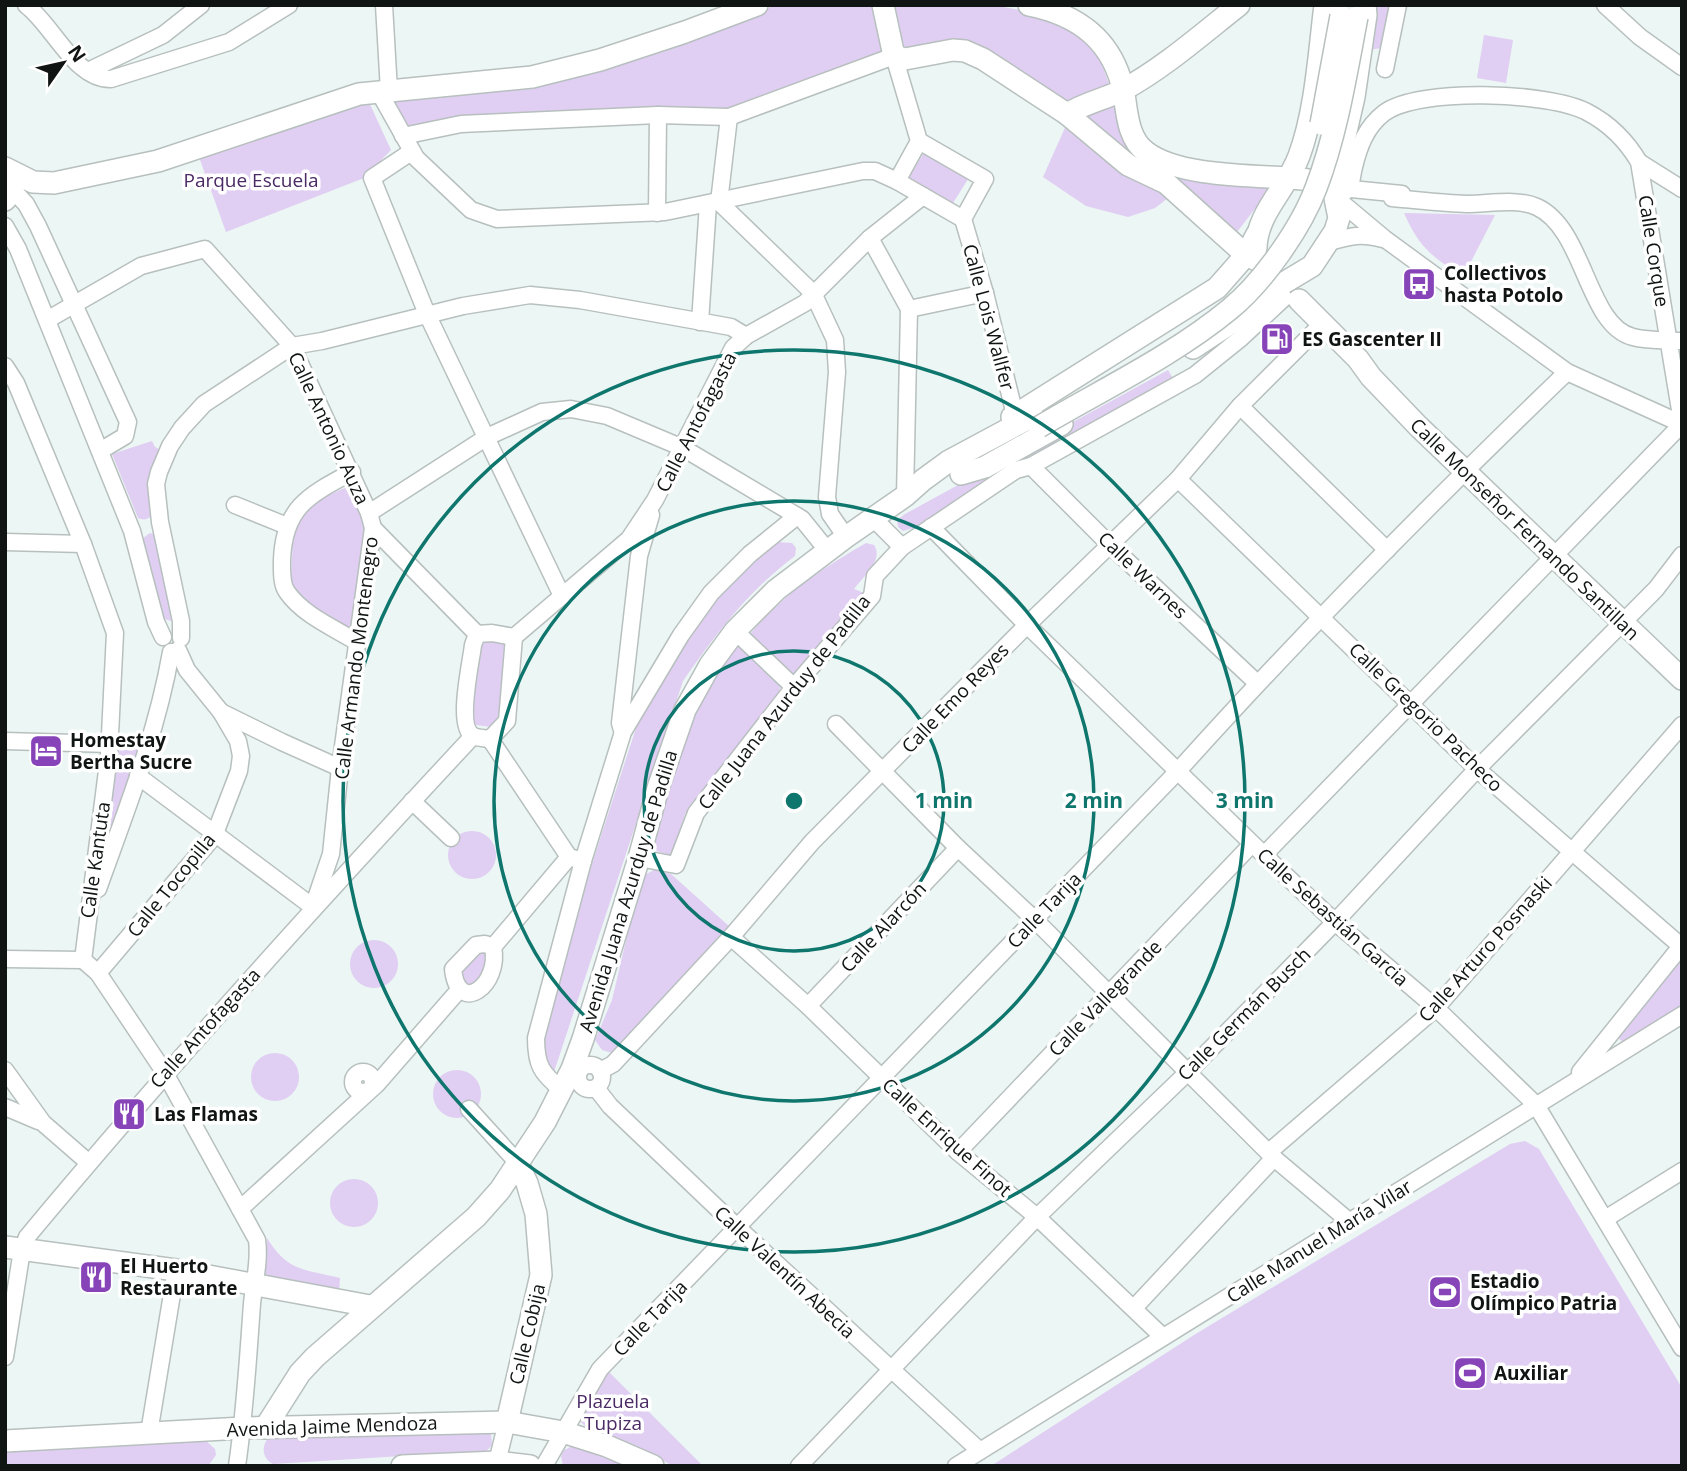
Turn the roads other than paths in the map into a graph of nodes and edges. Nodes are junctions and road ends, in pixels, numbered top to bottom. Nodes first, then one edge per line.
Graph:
1 (26, 5) edge
2 (201, 5) edge
3 (289, 5) edge
4 (384, 5) edge
5 (757, 5) edge
6 (883, 5) edge
7 (1029, 5) edge
8 (1239, 5) edge
9 (1398, 5) edge
10 (1605, 5) edge
11 (1348, 9) edge
12 (894, 57) junction
13 (1682, 67) edge
14 (1385, 69) dead end
15 (88, 71) junction
16 (1123, 90) junction
17 (384, 91) junction
18 (1068, 114) junction
19 (658, 115) junction
20 (729, 117) junction
21 (403, 136) junction
22 (919, 142) junction
23 (411, 152) junction
24 (1639, 162) junction
25 (1199, 171) junction
26 (1289, 179) junction
27 (897, 181) junction
28 (9, 183) edge
29 (1166, 183) junction
30 (1256, 183) dead end
31 (1682, 189) edge
32 (1339, 192) junction
33 (923, 196) junction
34 (1392, 198) dead end
35 (714, 203) junction
36 (1492, 203) junction
37 (657, 213) junction
38 (963, 219) junction
39 (5, 226) edge
40 (1230, 232) dead end
41 (870, 238) junction
42 (1385, 239) junction
43 (1329, 242) junction
44 (1273, 279) junction
45 (813, 293) junction
46 (985, 293) junction
47 (74, 306) junction
48 (909, 309) junction
49 (427, 314) junction
50 (47, 320) junction
51 (700, 322) junction
52 (1316, 330) junction
53 (746, 336) junction
54 (1675, 340) edge
55 (292, 346) junction
56 (5, 366) edge
57 (1567, 372) junction
58 (1371, 377) junction
59 (1240, 406) junction
60 (1029, 419) junction
61 (1682, 424) edge
62 (487, 437) junction
63 (683, 447) junction
64 (100, 450) junction
65 (1031, 466) junction
66 (955, 468) junction
67 (1465, 470) junction
68 (352, 472) junction
69 (1178, 479) junction
70 (905, 496) junction
71 (655, 500) junction
72 (235, 505) dead end
73 (797, 516) junction
74 (872, 517) junction
75 (371, 520) junction
76 (160, 522) junction
77 (286, 526) junction
78 (931, 527) junction
79 (132, 531) junction
80 (846, 537) junction
81 (5, 542) edge
82 (83, 544) junction
83 (1111, 545) junction
84 (902, 547) junction
85 (827, 550) junction
86 (1387, 550) junction
87 (1682, 555) edge
88 (1553, 556) junction
89 (1682, 574) edge
90 (1656, 589) junction
91 (562, 596) junction
92 (1322, 618) junction
93 (1622, 622) junction
94 (1027, 625) junction
95 (735, 631) junction
96 (477, 634) junction
97 (514, 637) junction
98 (357, 642) junction
99 (177, 646) junction
100 (1682, 678) edge
101 (1257, 683) junction
102 (794, 687) junction
103 (1410, 703) junction
104 (221, 712) junction
105 (836, 724) dead end
106 (1682, 725) edge
107 (623, 732) junction
108 (482, 737) junction
109 (5, 741) edge
110 (110, 744) junction
111 (340, 768) junction
112 (1478, 769) junction
113 (884, 771) junction
114 (1178, 771) junction
115 (138, 776) junction
116 (412, 801) junction
117 (214, 836) junction
118 (451, 838) dead end
119 (958, 848) junction
120 (1258, 849) junction
121 (1572, 850) junction
122 (639, 858) junction
123 (576, 859) junction
124 (313, 907) junction
125 (1034, 919) junction
126 (87, 921) junction
127 (1335, 922) junction
128 (731, 937) junction
129 (1681, 946) edge
130 (493, 947) junction
131 (5, 960) edge
132 (83, 960) junction
133 (98, 973) junction
134 (459, 990) junction
135 (1109, 993) junction
136 (808, 1006) junction
137 (1436, 1008) junction
138 (1682, 1015) edge
139 (583, 1039) junction
140 (5, 1070) edge
141 (1188, 1072) junction
142 (164, 1073) junction
143 (881, 1079) junction
144 (585, 1080) junction
145 (1572, 1082) junction
146 (1536, 1105) junction
147 (5, 1107) edge
148 (469, 1109) dead end
149 (43, 1123) junction
150 (958, 1152) junction
151 (1272, 1155) junction
152 (516, 1162) junction
153 (89, 1163) junction
154 (1682, 1171) edge
155 (240, 1209) junction
156 (1037, 1217) junction
157 (1605, 1220) junction
158 (1350, 1222) junction
159 (738, 1228) junction
160 (14, 1248) edge
161 (176, 1270) junction
162 (254, 1283) junction
163 (370, 1306) junction
164 (1134, 1308) junction
165 (1676, 1325) edge
166 (1163, 1337) junction
167 (1682, 1348) edge
168 (5, 1357) edge
169 (891, 1370) junction
170 (507, 1422) junction
171 (243, 1428) junction
172 (265, 1428) junction
173 (563, 1432) junction
174 (149, 1433) junction
175 (5, 1441) edge
176 (980, 1451) junction
177 (497, 1464) edge
178 (237, 1466) edge
179 (402, 1466) edge
180 (530, 1466) edge
181 (544, 1466) edge
182 (653, 1466) edge
183 (799, 1466) edge
184 (956, 1466) edge

1 - 15 street
2 - 15 street
3 - 15 street
4 - 17 street
5 - 17 main road
6 - 12 main road
7 - 16 main road
8 - 16 main road
9 - 14 street
10 - 13 street
11 - 26 main road
11 - 32 main road
11 - 60 main road, bridge
12 - 18 main road
12 - 20 street
12 - 22 street
16 - 18 main road
16 - 25 main road
17 - 21 street
17 - 28 main road
18 - 29 main road
19 - 20 street
19 - 21 street
19 - 37 street
20 - 35 street
21 - 23 street
22 - 27 street
22 - 38 street
23 - 37 street
23 - 49 street
24 - 31 street
24 - 32 street
24 - 54 street, Calle Corque
25 - 26 main road
25 - 30 street
26 - 32 main road
26 - 44 main road
27 - 33 street
27 - 35 street
28 - 47 street
29 - 40 main road
29 - 44 main road
32 - 36 street
32 - 42 street
32 - 43 main road
33 - 38 street
33 - 41 street, Calle Antofagasta
34 - 36 street
35 - 37 street
35 - 45 street
35 - 51 street
36 - 54 street
38 - 46 street, Calle Lois Wallfer
39 - 50 street
41 - 45 street, Calle Antofagasta
41 - 48 street
42 - 43 street
42 - 57 street
43 - 44 main road
44 - 52 main road, Calle Monseñor Fernando Santillan
44 - 58 main road, Calle Monseñor Fernando Santillan
44 - 60 main road
44 - 65 street, Calle Juana Azurduy de Padilla
44 - 66 main road
45 - 53 street, Calle Antofagasta
45 - 80 street
46 - 48 street
46 - 60 street, Calle Lois Wallfer
47 - 50 street
47 - 55 street, Calle Antonio Auza
47 - 64 street
48 - 70 street
49 - 51 street
49 - 55 street
49 - 62 street
50 - 64 street
51 - 53 street
52 - 58 main road, Calle Monseñor Fernando Santillan
52 - 59 street, Calle Emo Reyes
53 - 63 street, Calle Antofagasta
54 - 61 street, Calle Corque
55 - 68 street, Calle Antonio Auza
55 - 76 street
56 - 82 street, Calle Kantuta
57 - 61 street
57 - 67 street, Calle Tarija
58 - 67 main road, Calle Monseñor Fernando Santillan
59 - 69 street, Calle Emo Reyes
59 - 86 street
60 - 66 main road, Avenida Juana Azurduy de Padilla
61 - 88 street, Calle Vallegrande
62 - 63 street, Calle Armando Montenegro
62 - 75 street, Calle Armando Montenegro
62 - 91 street
63 - 71 street, Calle Antofagasta
63 - 73 street, Calle Armando Montenegro
64 - 79 street
65 - 78 street, Calle Juana Azurduy de Padilla
65 - 83 street, Calle Warnes
66 - 70 main road, Avenida Juana Azurduy de Padilla
67 - 86 street, Calle Tarija
67 - 88 main road, Calle Monseñor Fernando Santillan
68 - 75 street, Calle Antonio Auza
68 - 77 street
69 - 83 street, Calle Emo Reyes
69 - 92 street, Calle Gregorio Pacheco
70 - 74 main road, Avenida Juana Azurduy de Padilla
71 - 91 street, Calle Antofagasta
71 - 107 street
72 - 77 street
73 - 85 street, Calle Armando Montenegro
73 - 107 street
74 - 80 main road, Avenida Juana Azurduy de Padilla
74 - 84 street
75 - 96 street
75 - 98 street, Calle Armando Montenegro
76 - 79 street
76 - 99 street
77 - 98 street
78 - 84 street, Calle Juana Azurduy de Padilla
78 - 94 street, Calle Sebastián Garcia
79 - 99 street
80 - 85 main road, Avenida Juana Azurduy de Padilla
81 - 82 street
82 - 110 street, Calle Kantuta
83 - 94 street, Calle Emo Reyes
83 - 101 street, Calle Warnes
84 - 102 street, Calle Juana Azurduy de Padilla
85 - 95 main road, Avenida Juana Azurduy de Padilla
86 - 92 street, Calle Tarija
87 - 90 street, Calle Germán Busch
88 - 93 main road, Calle Monseñor Fernando Santillan
88 - 103 street, Calle Vallegrande
89 - 90 street
90 - 93 street, Calle Germán Busch
91 - 97 street, Calle Antofagasta
92 - 101 street, Calle Tarija
92 - 103 street, Calle Gregorio Pacheco
93 - 100 main road, Calle Monseñor Fernando Santillan
93 - 112 street, Calle Germán Busch
94 - 113 street, Calle Emo Reyes
94 - 114 street, Calle Sebastián Garcia
95 - 102 street
95 - 122 main road, Avenida Juana Azurduy de Padilla
96 - 97 street
96 - 108 street
97 - 108 street, Calle Antofagasta
98 - 111 street, Calle Armando Montenegro
99 - 104 street
99 - 115 street
101 - 114 street, Calle Tarija
102 - 122 street, Calle Juana Azurduy de Padilla
103 - 112 street, Calle Gregorio Pacheco
103 - 120 street, Calle Vallegrande
104 - 111 street
104 - 117 street, Calle Tocopilla
105 - 113 street
106 - 121 street, Calle Arturo Posnaski
107 - 123 street, Calle Valentín Abecia
108 - 116 street, Calle Antofagasta
108 - 123 street
109 - 110 street
110 - 126 street, Calle Kantuta
111 - 124 street, Calle Armando Montenegro
112 - 121 street, Calle Gregorio Pacheco
112 - 127 street, Calle Germán Busch
113 - 119 street
113 - 128 street, Calle Emo Reyes
114 - 120 street, Calle Sebastián Garcia
114 - 125 street, Calle Tarija
115 - 117 street
115 - 126 street
116 - 118 street
116 - 124 street, Calle Antofagasta
117 - 124 street
117 - 133 street, Calle Tocopilla
119 - 125 street
119 - 136 street, Calle Alarcón
120 - 127 street, Calle Sebastián Garcia
120 - 135 street, Calle Vallegrande
121 - 129 street, Calle Gregorio Pacheco
121 - 137 street, Calle Arturo Posnaski
122 - 139 main road, Avenida Juana Azurduy de Padilla
123 - 130 street
123 - 144 street, Calle Valentín Abecia
124 - 142 street, Calle Antofagasta
125 - 135 street
125 - 143 street, Calle Tarija
126 - 132 street, Calle Kantuta
127 - 137 street, Calle Sebastián Garcia
127 - 141 street, Calle Germán Busch
128 - 136 street, Calle Enrique Finot
128 - 144 street, Calle Emo Reyes
129 - 145 street
130 - 134 street
130 - 134 street
131 - 132 street
132 - 133 street
133 - 142 street
134 - 155 street
135 - 141 street
135 - 150 street, Calle Vallegrande
136 - 143 street, Calle Enrique Finot
137 - 146 street, Calle Sebastián Garcia
137 - 151 street, Calle Arturo Posnaski
138 - 145 street, Calle Manuel María Vilar
139 - 144 main road, Avenida Juana Azurduy de Padilla
139 - 144 main road
140 - 149 street
141 - 151 street
141 - 156 street, Calle Germán Busch
142 - 153 street, Calle Antofagasta
142 - 155 street
143 - 150 street, Calle Enrique Finot
143 - 159 street, Calle Tarija
144 - 152 main road, Avenida Juana Azurduy de Padilla
144 - 159 street, Calle Valentín Abecia
145 - 146 street, Calle Manuel María Vilar
146 - 157 street, Calle Sebastián Garcia
146 - 158 street, Calle Manuel María Vilar
147 - 149 street
148 - 152 street
149 - 153 street
150 - 156 street, Calle Enrique Finot
151 - 158 street
151 - 164 street, Calle Arturo Posnaski
152 - 163 main road, Avenida Juana Azurduy de Padilla
152 - 170 main road, Calle Cobija
153 - 160 street, Calle Antofagasta
154 - 157 street
155 - 162 street
156 - 164 street, Calle Enrique Finot
156 - 169 street, Calle Germán Busch
157 - 165 street, Calle Sebastián Garcia
158 - 166 street, Calle Manuel María Vilar
159 - 169 street, Calle Valentín Abecia
159 - 173 street, Calle Tarija
160 - 161 main road
160 - 168 street, Calle Antofagasta
161 - 162 main road
161 - 174 street
162 - 163 main road
162 - 171 street
163 - 172 main road, Avenida Juana Azurduy de Padilla
164 - 166 street, Calle Enrique Finot
165 - 167 street, Calle Sebastián Garcia
166 - 176 street, Calle Manuel María Vilar
169 - 176 street, Calle Valentín Abecia
169 - 183 street, Calle Germán Busch
170 - 172 main road, Avenida Jaime Mendoza
170 - 173 main road, Avenida Jaime Mendoza
170 - 177 street, Calle Cobija
171 - 172 main road, Avenida Jaime Mendoza
171 - 174 main road, Avenida Jaime Mendoza
171 - 178 street
173 - 181 street, Calle Tarija
173 - 182 main road, Avenida Jaime Mendoza
174 - 175 main road, Avenida Jaime Mendoza
176 - 184 street, Calle Manuel María Vilar
177 - 179 main road
177 - 180 main road

